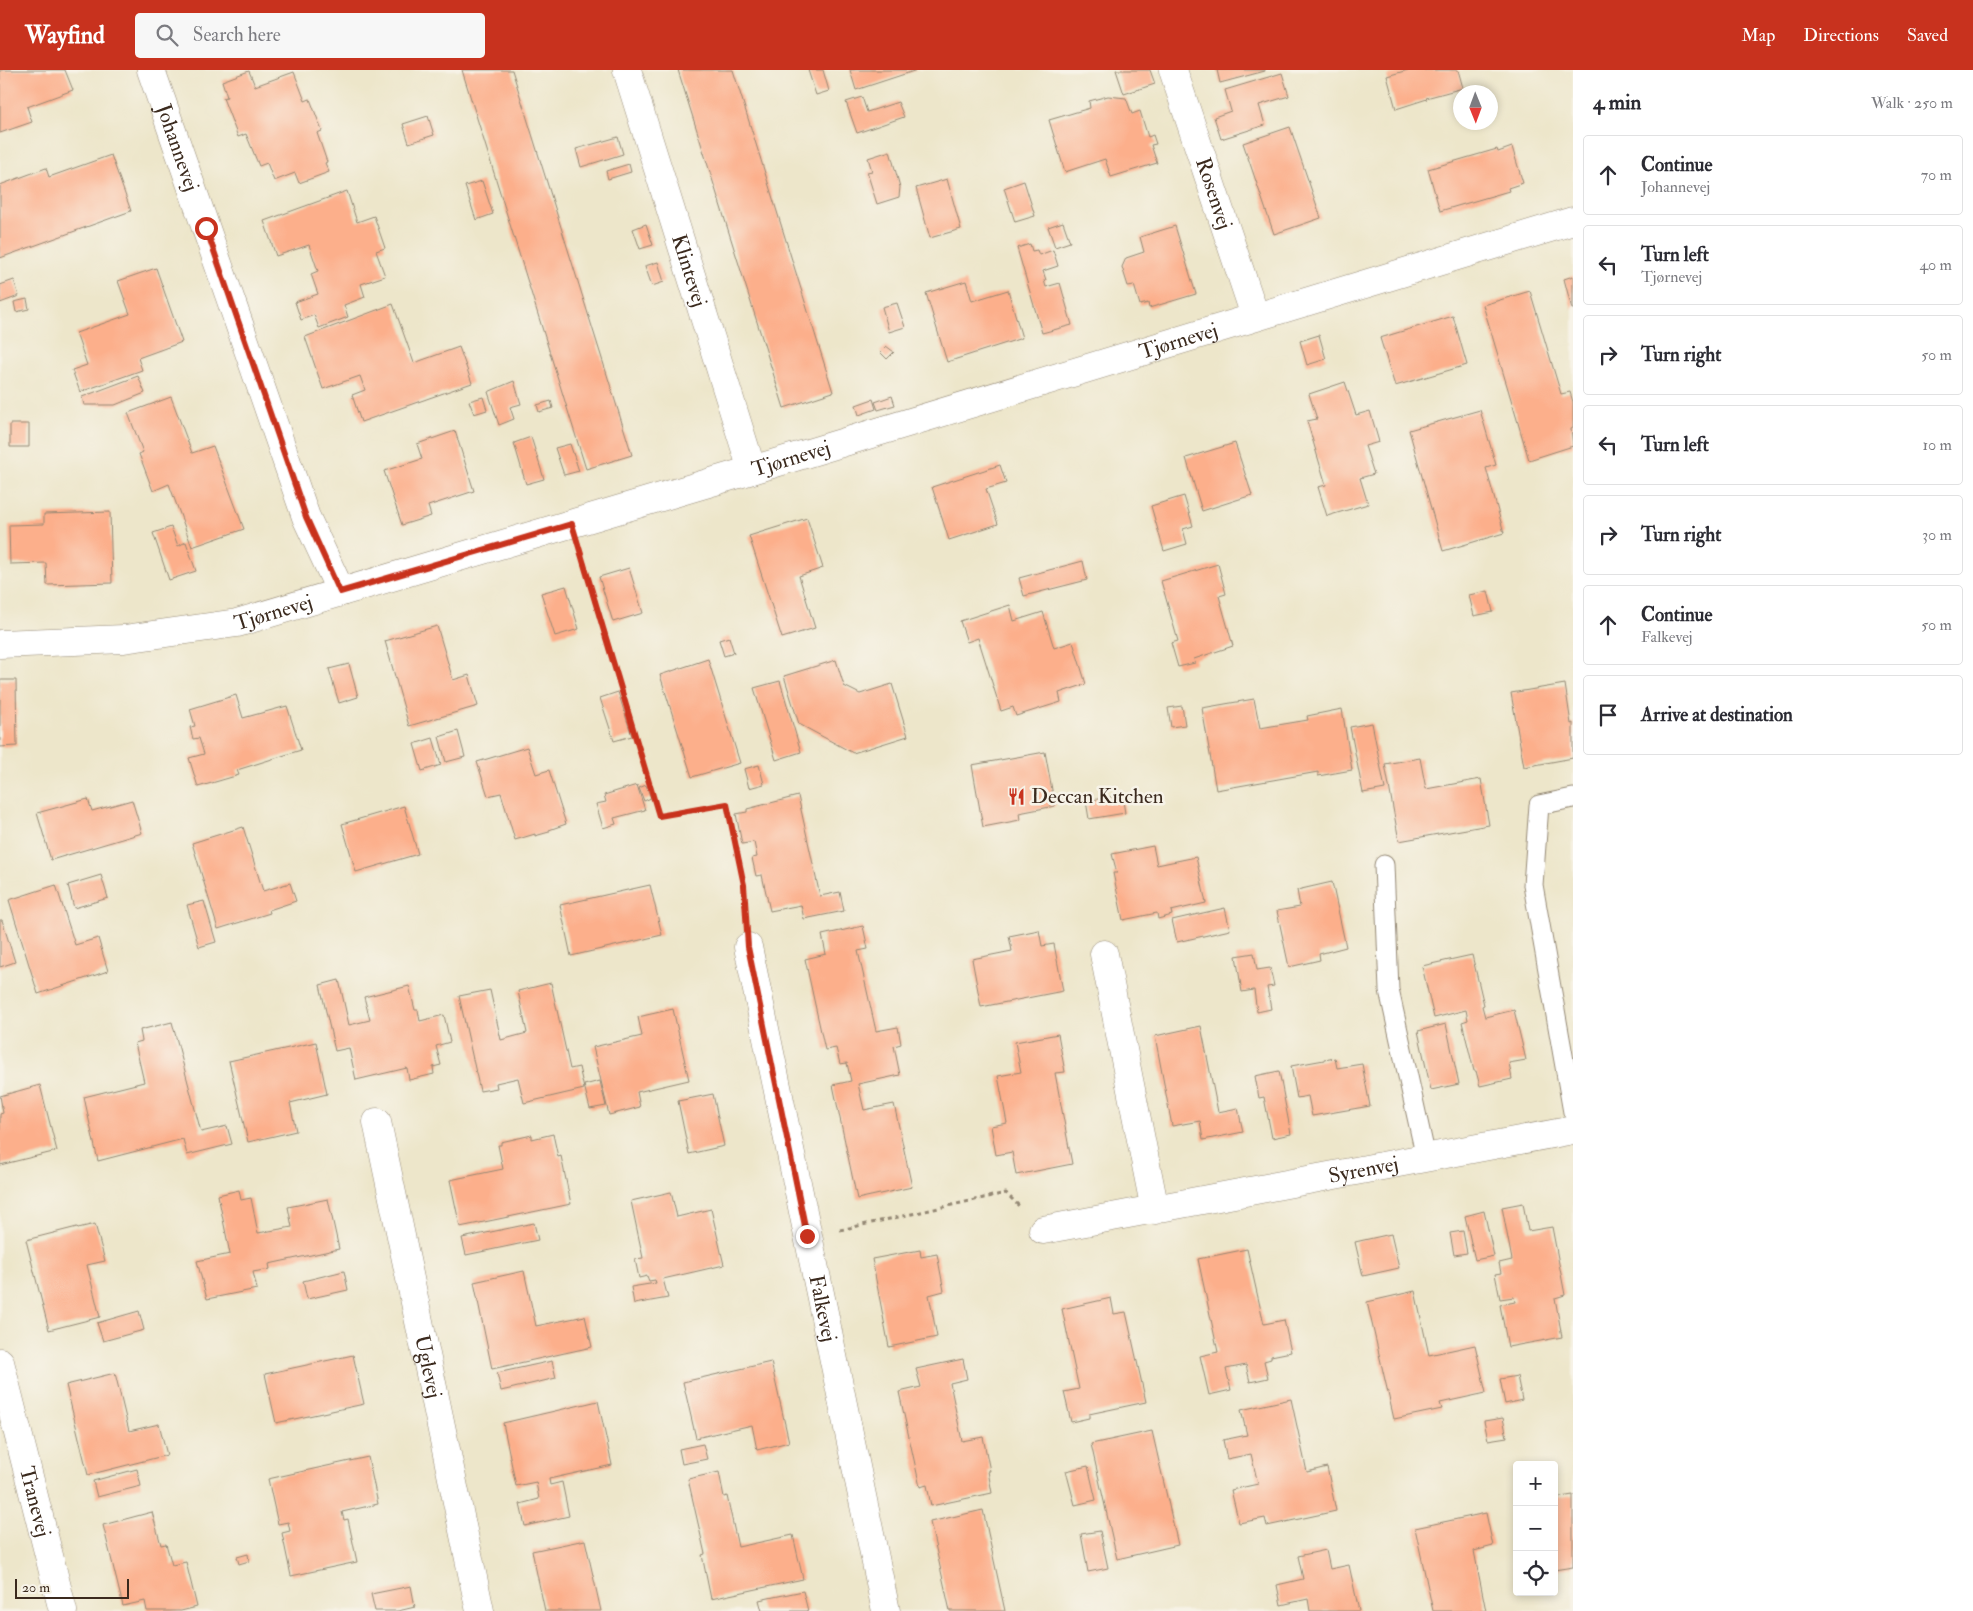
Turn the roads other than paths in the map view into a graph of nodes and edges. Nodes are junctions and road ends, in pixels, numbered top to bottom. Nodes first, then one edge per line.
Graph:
1 (151, 70) edge
2 (627, 70) edge
3 (1174, 70) edge
4 (1573, 221) edge
5 (1255, 316) junction
6 (752, 470) junction
7 (340, 592) junction
8 (0, 644) edge
9 (1573, 798) edge
10 (1384, 866) dead end
11 (748, 947) road end
12 (1104, 954) dead end
13 (1573, 1112) edge
14 (377, 1122) dead end
15 (1573, 1130) edge
16 (1426, 1158) junction
17 (1155, 1210) junction
18 (1043, 1230) dead end
19 (0, 1362) edge
20 (63, 1611) edge
21 (480, 1611) edge
22 (886, 1611) edge

1 - 7 street, Johannevej
2 - 6 street, Klintevej
3 - 5 street, Rosenvej
4 - 5 street, Tjørnevej
5 - 6 street, Tjørnevej
6 - 7 street, Tjørnevej
7 - 8 street, Tjørnevej
9 - 13 lane
10 - 16 lane
11 - 22 street, Falkevej
12 - 17 street
14 - 21 street, Uglevej
15 - 16 street, Syrenvej
16 - 17 street, Syrenvej
17 - 18 street, Syrenvej
19 - 20 street, Tranevej

